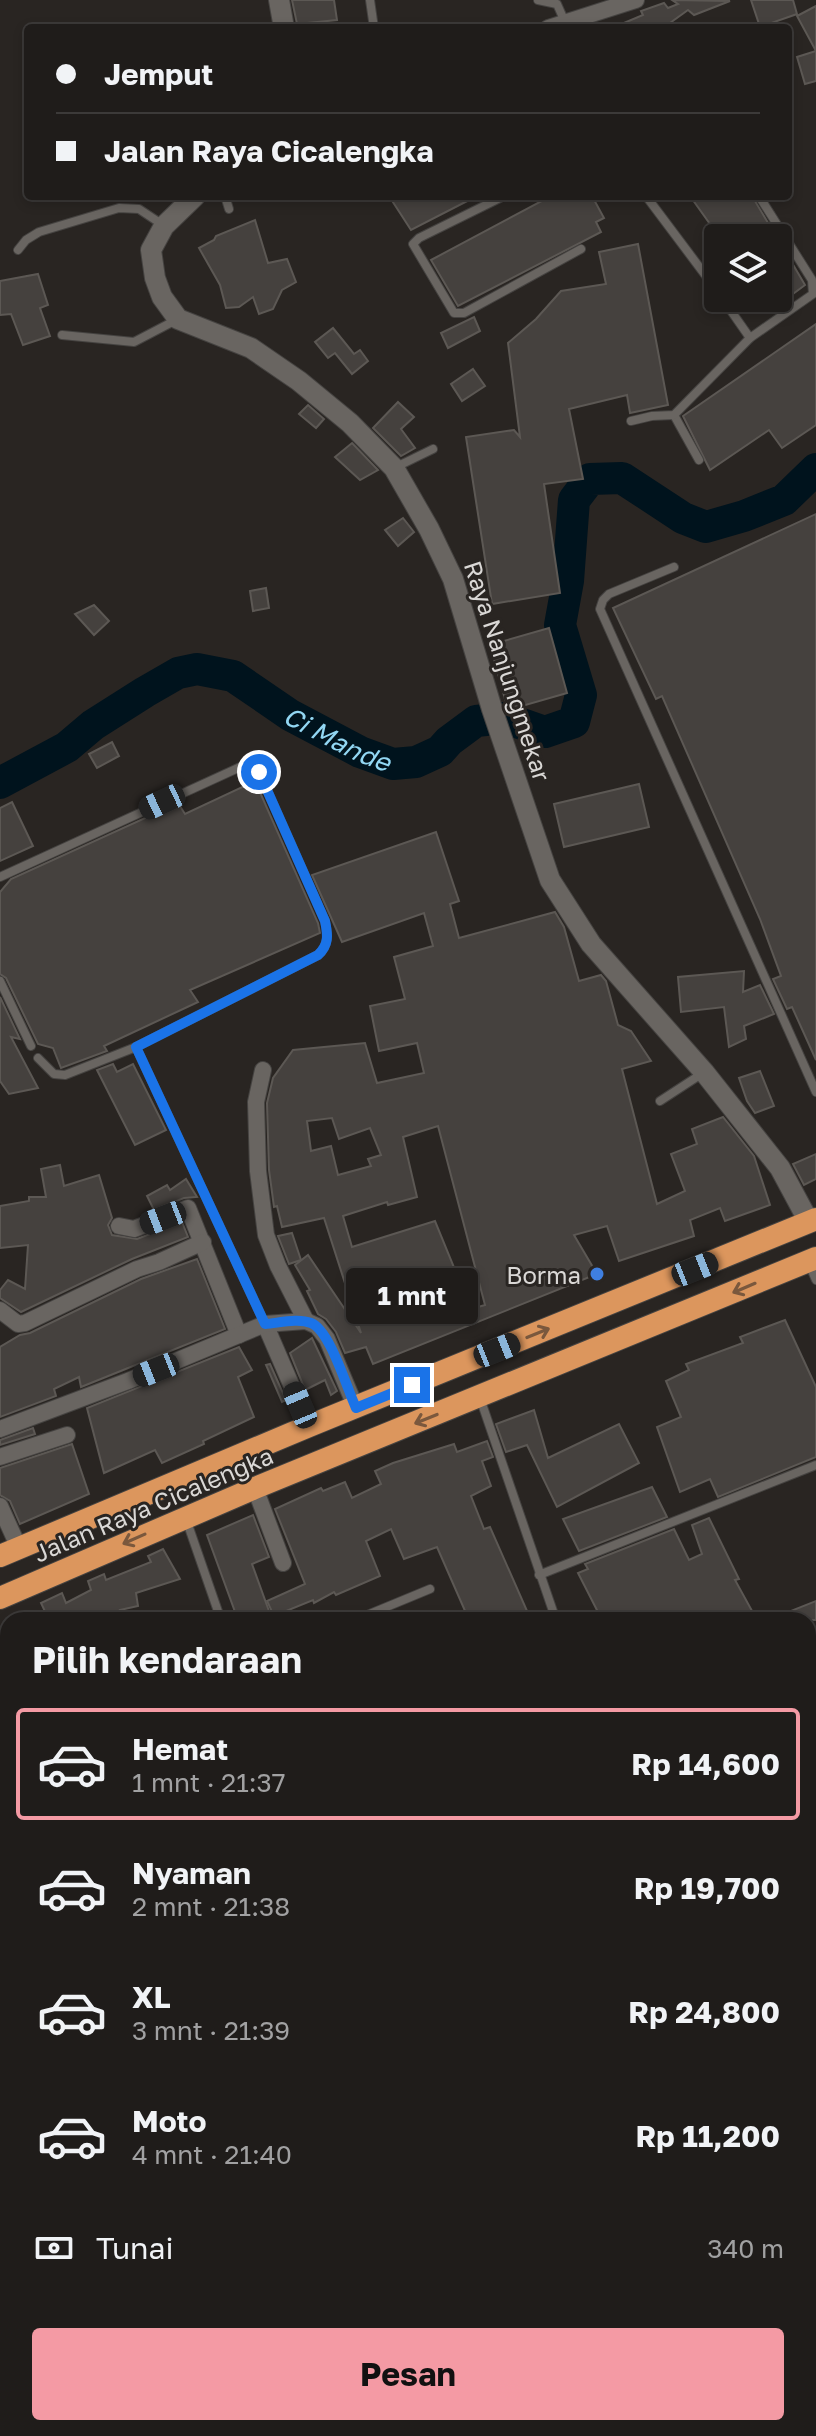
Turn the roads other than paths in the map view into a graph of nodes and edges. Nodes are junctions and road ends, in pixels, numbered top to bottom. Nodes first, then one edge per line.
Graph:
1 (279, 0) edge
2 (370, 0) edge
3 (538, 0) edge
4 (636, 0) edge
5 (561, 2) edge
6 (565, 22) junction
7 (283, 24) edge
8 (373, 24) edge
9 (559, 24) edge
10 (191, 200) edge
11 (226, 200) edge
12 (496, 200) edge
13 (651, 200) edge
14 (762, 200) edge
15 (229, 209) dead end
16 (164, 226) junction
17 (581, 249) dead end
18 (18, 250) dead end
19 (704, 273) edge
20 (732, 312) edge
21 (178, 319) junction
22 (62, 335) dead end
23 (750, 338) junction
24 (674, 415) junction
25 (631, 421) dead end
26 (433, 449) dead end
27 (699, 460) dead end
28 (394, 468) junction
29 (674, 567) dead end
30 (0, 877) edge
31 (0, 981) edge
32 (31, 1046) dead end
33 (136, 1047) junction
34 (38, 1058) dead end
35 (263, 1070) dead end
36 (704, 1072) junction
37 (816, 1092) edge
38 (660, 1101) dead end
39 (812, 1221) edge
40 (119, 1226) dead end
41 (203, 1242) junction
42 (813, 1267) edge
43 (0, 1310) edge
44 (306, 1321) junction
45 (265, 1324) junction
46 (239, 1335) junction
47 (480, 1398) junction
48 (356, 1408) junction
49 (309, 1426) junction
50 (0, 1429) edge
51 (67, 1435) dead end
52 (0, 1457) edge
53 (816, 1465) edge
54 (255, 1488) junction
55 (0, 1506) edge
56 (186, 1516) junction
57 (10, 1552) edge
58 (283, 1563) dead end
59 (539, 1575) junction
60 (430, 1589) dead end
61 (0, 1598) edge
62 (218, 1612) edge
63 (374, 1612) edge
64 (553, 1612) edge

1 - 7 street
2 - 8 lane
3 - 5 lane
4 - 6 street
5 - 6 lane
6 - 9 street
10 - 16 street
11 - 15 lane
12 - 17 lane
13 - 19 lane
14 - 23 lane
16 - 18 lane
16 - 21 street
20 - 23 lane
21 - 22 lane
21 - 28 street, Raya Nanjungmekar
23 - 24 lane
24 - 25 lane
24 - 27 lane
26 - 28 lane
28 - 36 street, Raya Nanjungmekar
29 - 37 lane
30 - 33 lane
31 - 32 lane
33 - 34 lane
33 - 45 lane
35 - 44 street
36 - 38 lane
36 - 39 street, Raya Nanjungmekar
48 -> 39 highway, Jalan Raya Cicalengka
40 - 41 street
41 - 43 street
41 - 46 street
42 -> 47 highway, Jalan Raya Cicalengka
44 - 45 street
44 - 48 street
45 - 46 street
45 - 49 street
46 - 50 street
47 -> 54 highway, Jalan Raya Cicalengka
47 - 59 lane
48 - 49 highway, Jalan Raya Cicalengka
49 - 57 highway, Jalan Raya Cicalengka
51 - 52 street
53 - 59 lane
54 - 56 highway, Jalan Raya Cicalengka
54 - 58 street
55 - 57 street
56 -> 61 highway, Jalan Raya Cicalengka
56 - 62 lane
59 - 64 lane
60 - 63 lane

